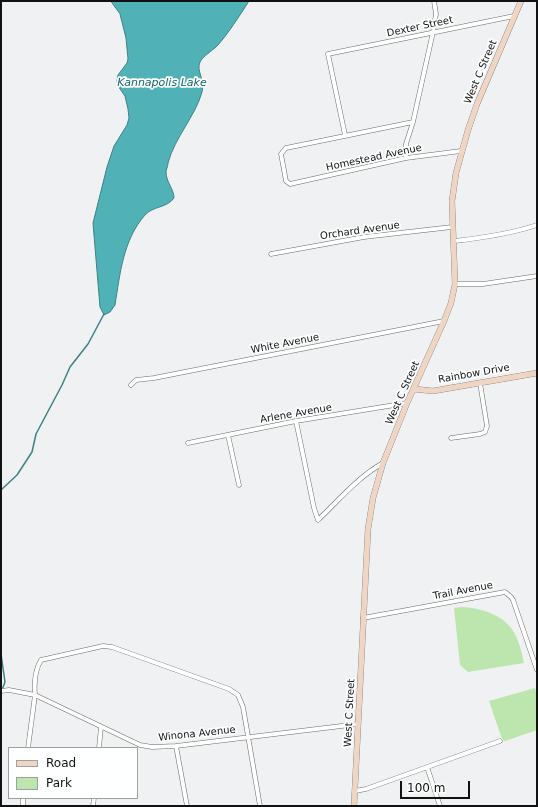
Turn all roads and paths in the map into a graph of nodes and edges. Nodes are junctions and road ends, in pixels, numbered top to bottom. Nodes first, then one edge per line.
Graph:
1 (434, 1) edge
2 (521, 1) edge
3 (514, 16) junction
4 (433, 32) junction
5 (413, 122) junction
6 (346, 135) junction
7 (461, 151) junction
8 (406, 158) junction
9 (537, 225) edge
10 (452, 227) junction
11 (454, 241) junction
12 (271, 254) dead end
13 (537, 276) edge
14 (454, 284) junction
15 (444, 321) junction
16 (537, 373) edge
17 (480, 383) junction
18 (131, 385) dead end
19 (414, 389) junction
20 (408, 403) junction
21 (296, 422) junction
22 (228, 435) junction
23 (451, 438) dead end
24 (188, 443) dead end
25 (383, 463) junction
26 (239, 485) dead end
27 (364, 618) junction
28 (537, 670) edge
29 (1, 691) edge
30 (35, 695) junction
31 (358, 724) junction
32 (101, 727) junction
33 (247, 737) junction
34 (500, 741) dead end
35 (176, 746) junction
36 (28, 747) edge
37 (99, 747) edge
38 (427, 767) junction
39 (355, 791) junction
40 (187, 806) edge
41 (260, 806) edge
42 (354, 806) edge
43 (440, 806) edge

1 - 4 street
2 - 3 main road, West C Street
3 - 4 street, Dexter Street
3 - 7 main road, West C Street
4 - 5 street
4 - 6 street, Dexter Street
5 - 6 street
5 - 8 street
6 - 8 street, Homestead Avenue
7 - 8 street, Homestead Avenue
7 - 10 main road, West C Street
9 - 11 street
10 - 11 main road, West C Street
10 - 12 street, Orchard Avenue
11 - 14 main road, West C Street
13 - 14 street
14 - 15 main road, West C Street
15 - 18 street, White Avenue
15 - 19 main road, West C Street
16 - 17 main road, Rainbow Drive
17 - 19 main road, Rainbow Drive
17 - 23 street
19 - 20 main road, West C Street
20 - 21 street, Arlene Avenue
20 - 25 main road, West C Street
21 - 22 street, Arlene Avenue
21 - 25 street
22 - 24 street, Arlene Avenue
22 - 26 street
25 - 27 main road, West C Street
27 - 28 street, Trail Avenue
27 - 31 main road, West C Street
29 - 30 street, Winona Avenue
30 - 32 street, Winona Avenue
30 - 33 street
30 - 36 street
31 - 33 street, Winona Avenue
31 - 39 main road, West C Street
32 - 35 street, Winona Avenue
32 - 37 street
33 - 35 street, Winona Avenue
33 - 41 street
34 - 38 street
35 - 40 street
38 - 39 street
38 - 43 street
39 - 42 main road, West C Street

